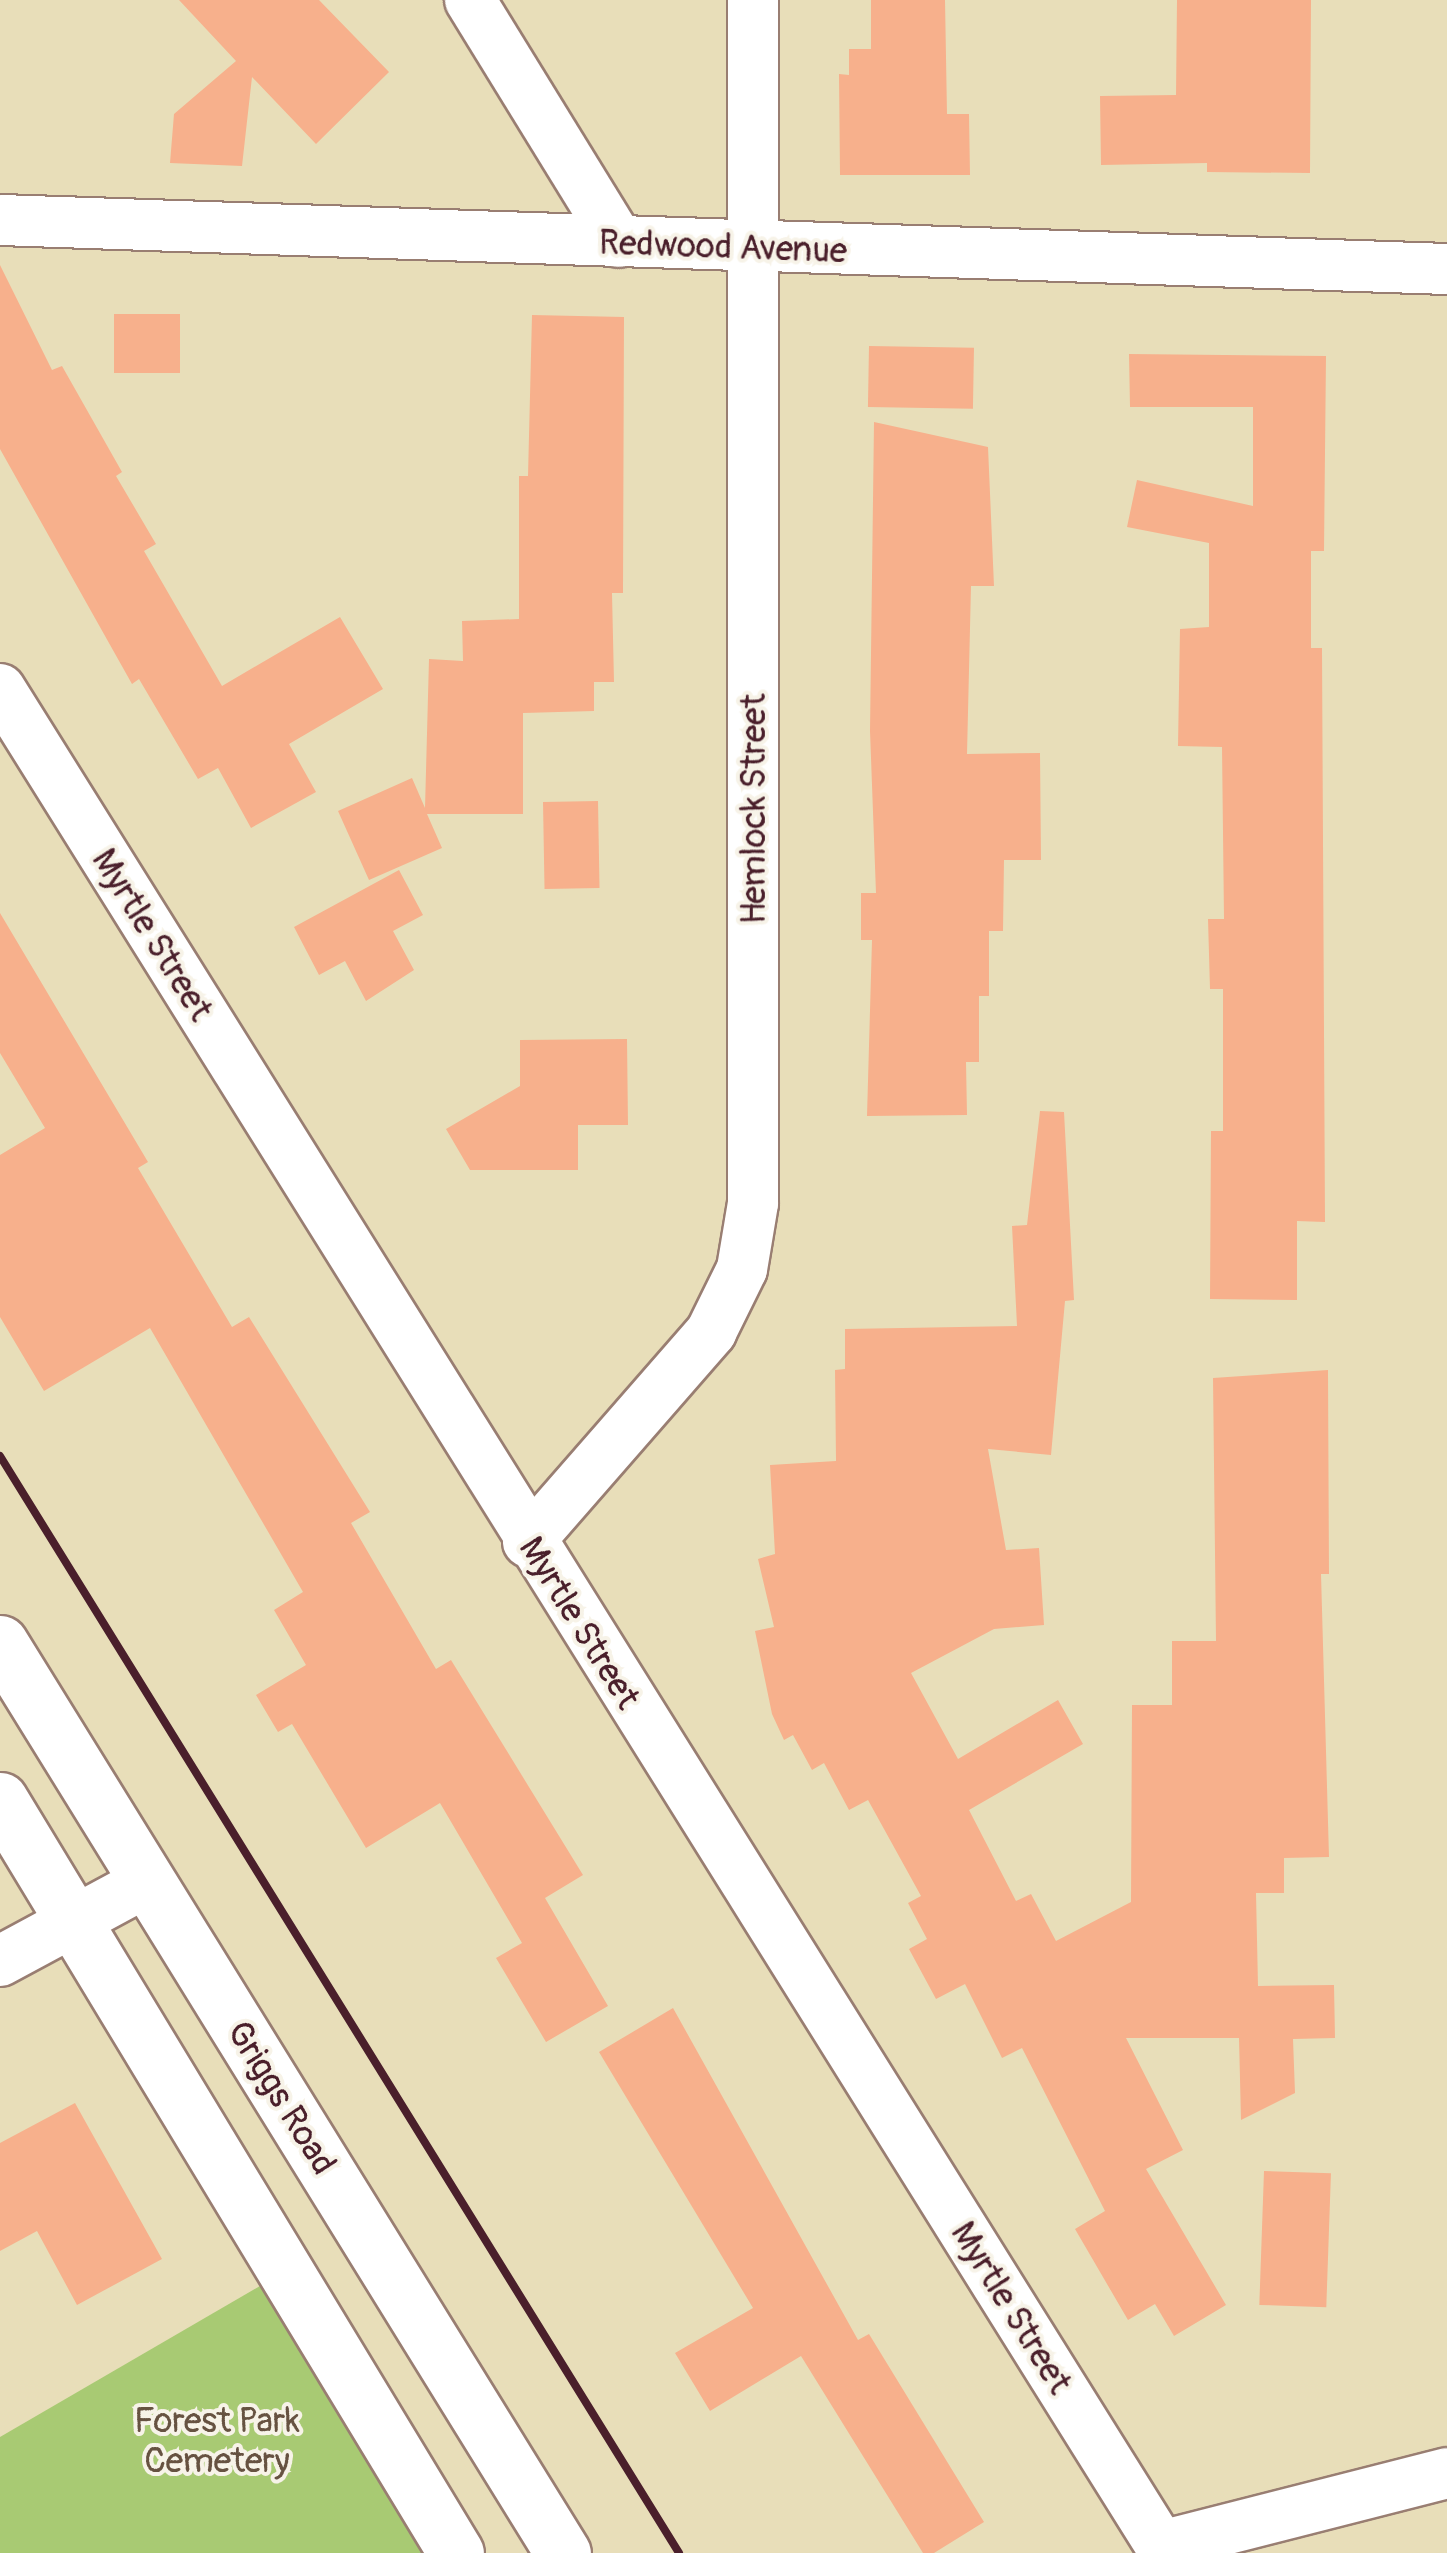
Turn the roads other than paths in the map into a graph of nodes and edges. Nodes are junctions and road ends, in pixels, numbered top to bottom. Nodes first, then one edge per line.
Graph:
1 (470, 0) edge
2 (753, 0) edge
3 (0, 220) edge
4 (618, 242) junction
5 (754, 250) junction
6 (1447, 269) edge
7 (0, 689) edge
8 (528, 1542) junction
9 (0, 1643) edge
10 (0, 1800) edge
11 (147, 1882) junction
12 (75, 1920) junction
13 (0, 1960) edge
14 (1447, 2472) edge
15 (1163, 2550) edge
16 (456, 2553) edge
17 (564, 2553) edge

1 - 4 street
2 - 5 street, Hemlock Street
3 - 4 street, Redwood Avenue
4 - 5 street, Redwood Avenue
5 - 6 street, Redwood Avenue
5 - 8 street, Hemlock Street
7 - 8 street, Myrtle Street
8 - 15 street, Myrtle Street
9 - 11 main road, Griggs Road
10 - 12 main road
11 - 12 street
11 - 17 main road, Griggs Road
12 - 13 street
12 - 16 main road
14 - 15 street

